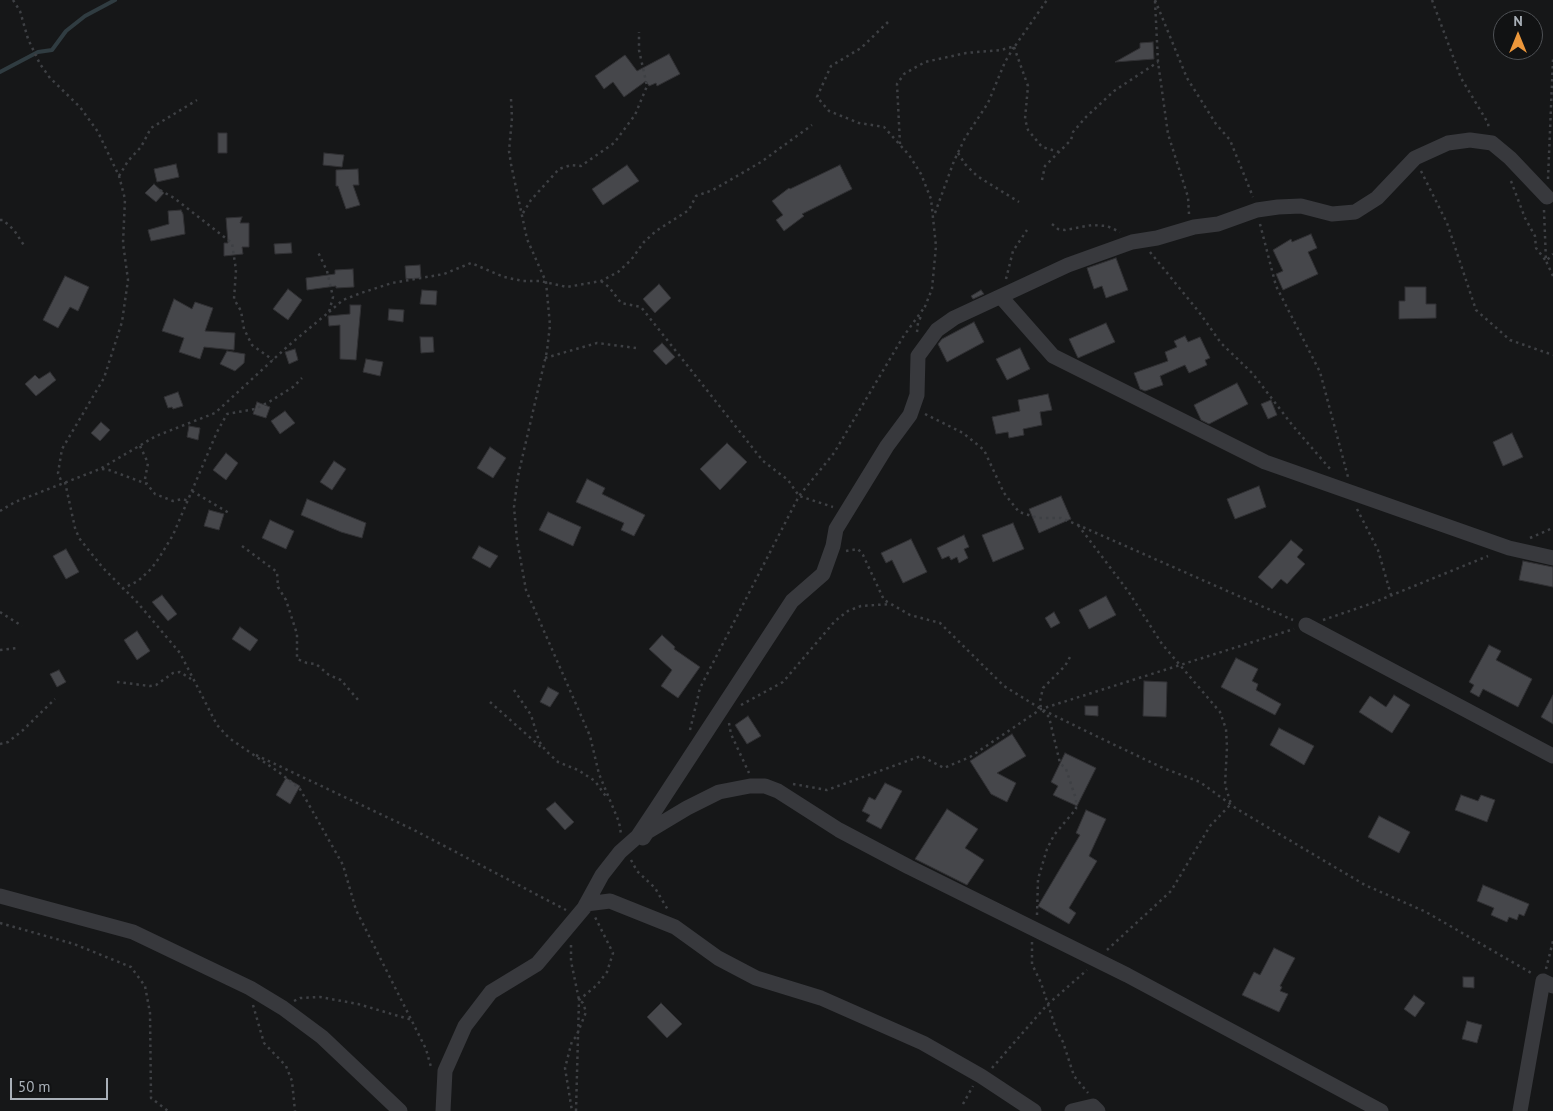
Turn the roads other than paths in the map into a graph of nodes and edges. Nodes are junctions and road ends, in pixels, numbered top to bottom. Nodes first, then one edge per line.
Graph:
1 (1547, 197) road end
2 (1002, 297) junction
3 (1553, 558) edge
4 (1306, 625) road end
5 (1553, 756) edge
6 (626, 853) junction
7 (0, 896) edge
8 (587, 903) junction
9 (1548, 983) edge
10 (1095, 1109) edge
11 (400, 1111) edge
12 (443, 1111) edge
13 (1034, 1111) edge
14 (1072, 1111) edge
15 (1381, 1111) edge
16 (1520, 1111) edge

1 - 2 street
2 - 3 street
2 - 6 street
4 - 5 street
6 - 8 street
6 - 15 street
7 - 11 street
8 - 12 street
8 - 13 street
9 - 16 street
10 - 14 street

